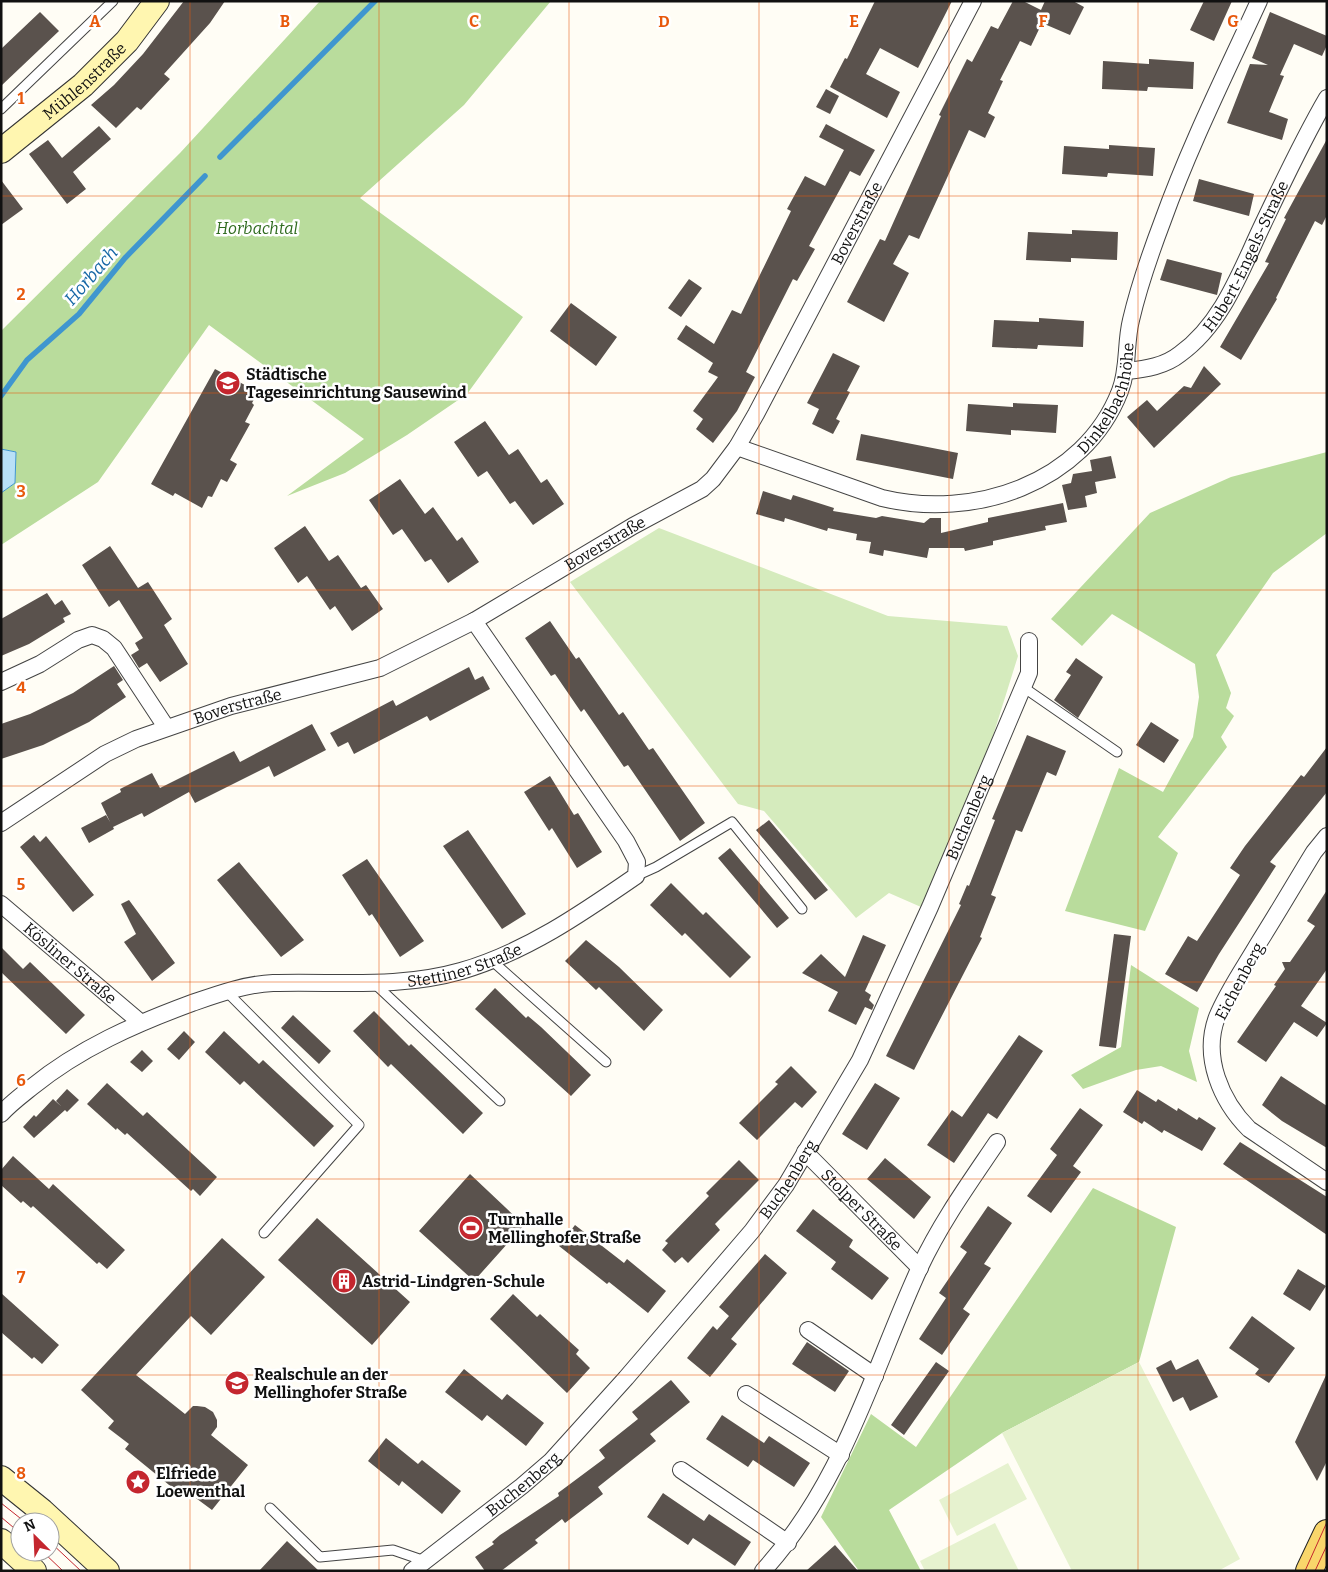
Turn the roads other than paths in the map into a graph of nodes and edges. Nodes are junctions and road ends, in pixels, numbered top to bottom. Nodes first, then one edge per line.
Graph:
1 (113, 1) edge
2 (156, 1) edge
3 (973, 1) edge
4 (1259, 1) edge
5 (1327, 98) edge
6 (1, 109) edge
7 (1, 151) edge
8 (1127, 371) junction
9 (737, 447) junction
10 (474, 621) junction
11 (1029, 641) dead end
12 (1, 682) edge
13 (1023, 687) junction
14 (166, 727) junction
15 (1117, 752) dead end
16 (1, 823) edge
17 (1327, 836) edge
18 (636, 876) junction
19 (1, 904) edge
20 (802, 909) dead end
21 (490, 959) junction
22 (375, 984) junction
23 (227, 992) junction
24 (140, 1022) junction
25 (606, 1062) dead end
26 (500, 1101) dead end
27 (1, 1114) edge
28 (997, 1142) dead end
29 (805, 1152) junction
30 (1327, 1182) edge
31 (264, 1233) dead end
32 (919, 1271) junction
33 (808, 1330) dead end
34 (875, 1376) junction
35 (746, 1394) dead end
36 (841, 1455) junction
37 (681, 1470) dead end
38 (1, 1478) edge
39 (270, 1508) dead end
40 (1327, 1533) edge
41 (1, 1542) edge
42 (788, 1543) junction
43 (430, 1566) edge
44 (34, 1571) edge
45 (106, 1571) edge
46 (412, 1571) edge
47 (763, 1571) edge
48 (1309, 1571) edge

1 - 6 lane
2 - 7 street, Mühlenstraße
3 - 9 street, Boverstraße
4 - 8 street, Dinkelbachhöhe
5 - 8 street, Hubert-Engels-Straße
8 - 9 street, Dinkelbachhöhe
9 - 10 street, Boverstraße
10 - 14 street, Boverstraße
10 - 18 street
11 - 13 street, Buchenberg
12 - 14 street
13 - 15 lane
13 - 29 street, Buchenberg
14 - 16 street, Boverstraße
17 - 30 street, Eichenberg
18 - 20 lane
18 - 21 street, Stettiner Straße
19 - 24 street, Kösliner Straße
21 - 22 street, Stettiner Straße
21 - 25 lane
22 - 23 street, Stettiner Straße
22 - 26 lane
23 - 24 street, Stettiner Straße
23 - 31 lane
24 - 27 street, Stettiner Straße
28 - 32 street, Stolper Straße
29 - 32 street, Stolper Straße
29 - 43 street, Buchenberg
32 - 34 street, Stolper Straße
33 - 34 street
34 - 36 street, Stolper Straße
35 - 36 street
36 - 42 street, Stolper Straße
37 - 42 street
38 - 45 street
39 - 43 lane
40 - 48 main road
41 - 44 street
42 - 47 street, Stolper Straße
43 - 46 street, Buchenberg

